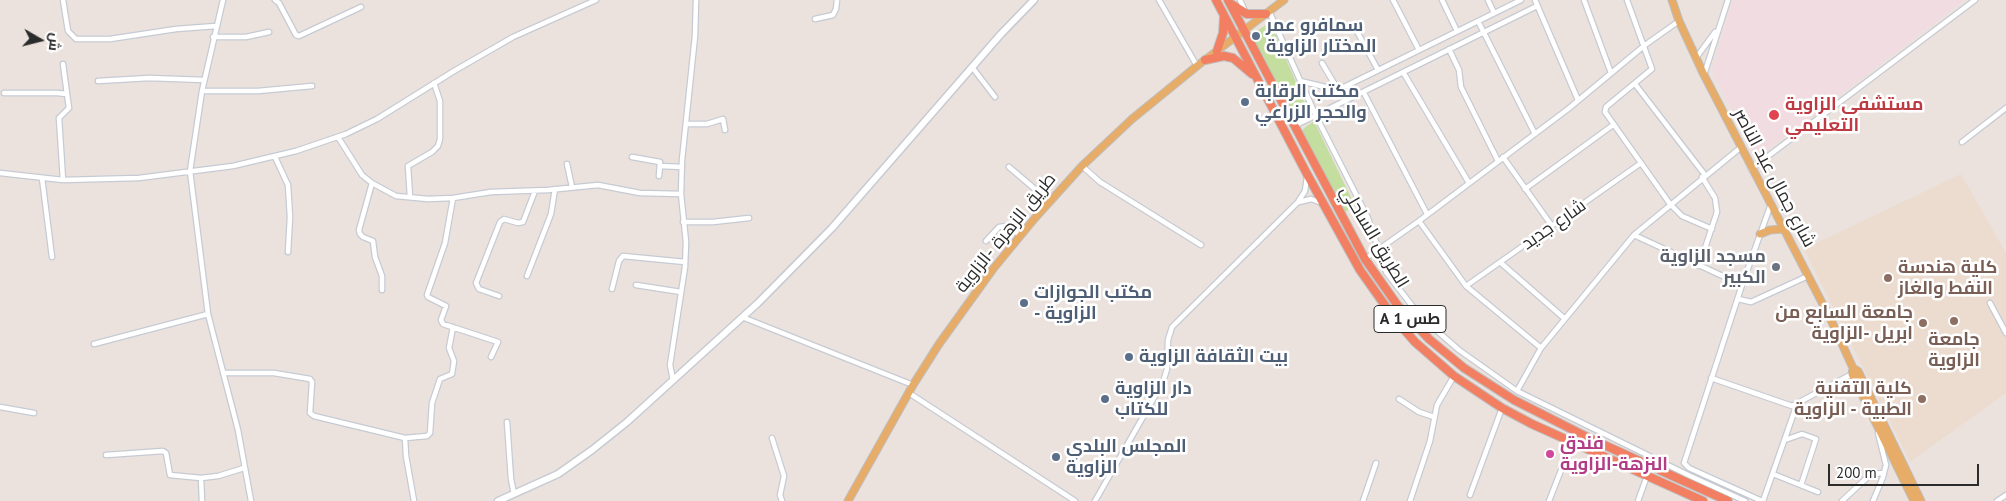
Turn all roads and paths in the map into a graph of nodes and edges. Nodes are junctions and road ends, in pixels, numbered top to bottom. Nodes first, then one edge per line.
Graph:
1 (63, 0) edge
2 (222, 0) edge
3 (275, 0) edge
4 (596, 0) edge
5 (696, 0) edge
6 (837, 0) edge
7 (1159, 0) edge
8 (1216, 0) edge
9 (1240, 0) edge
10 (1284, 0) edge
11 (1393, 0) edge
12 (1442, 0) edge
13 (1488, 0) edge
14 (1522, 0) edge
15 (1535, 0) edge
16 (1584, 0) edge
17 (1627, 0) edge
18 (1672, 0) edge
19 (1728, 0) edge
20 (1975, 0) edge
21 (1031, 1) edge
22 (1228, 1) edge
23 (1537, 6) junction
24 (361, 7) dead end
25 (1494, 12) junction
26 (1267, 13) junction
27 (1223, 14) junction
28 (1247, 14) junction
29 (815, 19) dead end
30 (1478, 21) junction
31 (1678, 21) junction
32 (216, 26) junction
33 (1354, 26) dead end
34 (1718, 29) junction
35 (1457, 31) junction
36 (269, 32) dead end
37 (1243, 32) junction
38 (1484, 32) junction
39 (213, 37) junction
40 (1235, 38) junction
41 (1645, 45) junction
42 (1450, 49) junction
43 (1419, 50) junction
44 (1217, 51) junction
45 (1696, 59) junction
46 (1205, 60) junction
47 (1322, 62) dead end
48 (63, 64) dead end
49 (1197, 66) junction
50 (972, 67) junction
51 (1378, 70) junction
52 (1403, 72) junction
53 (1611, 73) junction
54 (1704, 75) junction
55 (204, 80) junction
56 (1258, 80) junction
57 (98, 81) dead end
58 (1300, 82) junction
59 (434, 83) junction
60 (1635, 84) junction
61 (312, 86) dead end
62 (1338, 90) junction
63 (202, 91) junction
64 (4, 93) dead end
65 (1364, 93) junction
66 (68, 94) junction
67 (995, 97) dead end
68 (1578, 100) junction
69 (2006, 108) edge
70 (1316, 116) junction
71 (688, 124) junction
72 (1613, 125) junction
73 (1294, 126) junction
74 (724, 130) dead end
75 (1535, 134) junction
76 (338, 137) junction
77 (1962, 142) dead end
78 (1740, 148) junction
79 (632, 156) dead end
80 (275, 157) junction
81 (1500, 159) junction
82 (1642, 163) junction
83 (567, 164) dead end
84 (682, 166) junction
85 (1082, 166) junction
86 (1009, 167) dead end
87 (1751, 169) junction
88 (190, 171) junction
89 (0, 173) edge
90 (1307, 174) junction
91 (1704, 176) junction
92 (42, 178) junction
93 (63, 180) junction
94 (372, 183) junction
95 (1469, 183) junction
96 (572, 187) junction
97 (555, 189) junction
98 (1525, 189) junction
99 (535, 191) junction
100 (682, 194) junction
101 (410, 197) junction
102 (453, 198) junction
103 (1049, 201) junction
104 (1298, 202) junction
105 (1322, 203) junction
106 (1670, 204) junction
107 (1771, 204) junction
108 (1427, 214) junction
109 (750, 218) dead end
110 (1419, 221) junction
111 (683, 222) junction
112 (1552, 226) junction
113 (1712, 229) junction
114 (1783, 229) junction
115 (1760, 234) junction
116 (1020, 235) junction
117 (1634, 235) junction
118 (986, 241) dead end
119 (1201, 245) dead end
120 (1377, 250) junction
121 (288, 252) dead end
122 (52, 258) dead end
123 (1365, 258) junction
124 (685, 262) junction
125 (1501, 262) junction
126 (1699, 266) junction
127 (527, 276) dead end
128 (1808, 276) junction
129 (636, 285) dead end
130 (1742, 285) junction
131 (1466, 286) junction
132 (612, 289) dead end
133 (382, 290) dead end
134 (681, 292) junction
135 (499, 296) dead end
136 (1738, 299) junction
137 (1990, 303) dead end
138 (208, 314) junction
139 (742, 317) junction
140 (1565, 318) junction
141 (453, 327) junction
142 (2006, 333) edge
143 (94, 344) dead end
144 (1542, 348) junction
145 (491, 357) dead end
146 (1854, 371) junction
147 (223, 374) junction
148 (1454, 376) junction
149 (1711, 378) junction
150 (673, 380) junction
151 (913, 385) junction
152 (1517, 391) junction
153 (909, 393) junction
154 (1399, 399) dead end
155 (1797, 404) junction
156 (0, 406) edge
157 (1502, 408) junction
158 (34, 414) dead end
159 (1434, 417) junction
160 (507, 422) dead end
161 (1878, 428) junction
162 (405, 438) junction
163 (772, 438) dead end
164 (1784, 440) junction
165 (1572, 442) junction
166 (106, 455) dead end
167 (1376, 463) dead end
168 (244, 468) junction
169 (1884, 473) junction
170 (1773, 474) junction
171 (1647, 476) junction
172 (201, 478) junction
173 (1801, 486) junction
174 (1818, 492) dead end
175 (514, 494) junction
176 (1470, 495) dead end
177 (2006, 496) edge
178 (853, 497) edge
179 (202, 501) edge
180 (251, 501) edge
181 (414, 501) edge
182 (498, 501) edge
183 (782, 501) edge
184 (848, 501) edge
185 (1075, 501) edge
186 (1095, 501) edge
187 (1363, 501) edge
188 (1410, 501) edge
189 (1549, 501) edge
190 (1638, 501) edge
191 (1703, 501) edge
192 (1728, 501) edge
193 (1745, 501) edge
194 (1763, 501) edge
195 (1842, 501) edge
196 (1873, 501) edge
197 (1914, 501) edge
198 (1921, 501) edge
199 (1997, 501) edge

1 - 32 street
2 - 32 street
3 - 24 street
4 - 59 street
5 - 71 street
6 - 29 street
7 - 49 street
8 - 27 highway, الطريق الساحلي / A 1 طس
9 - 28 street
10 - 26 main road, طريق الزهرة -الزاوية
11 - 43 street
12 - 35 street
13 - 25 street
14 - 25 street
15 - 23 street
16 - 53 street
17 - 41 street
18 - 31 main road, شارع جمال عبد الناصر
19 - 34 street
20 - 87 street
21 - 50 main road
22 - 28 highway
22 - 37 highway, الطريق الساحلي / A 1 طس
23 - 38 street
23 - 68 street
25 - 30 street
26 - 28 highway
26 - 37 main road, طريق الزهرة -الزاوية
26 - 58 street
27 - 40 highway, الطريق الساحلي / A 1 طس
27 - 44 highway
30 - 35 street
30 - 38 street
31 - 41 street
31 - 45 main road, شارع جمال عبد الناصر
32 - 39 street
33 - 51 street
34 - 45 street
34 - 54 street
35 - 43 street
36 - 39 street
37 - 40 main road, طريق الزهرة -الزاوية
37 - 73 highway, الطريق الساحلي / A 1 طس
38 - 42 street
38 - 75 street
39 - 55 street
40 - 44 main road, طريق الزهرة -الزاوية
40 - 56 highway, الطريق الساحلي / A 1 طس
41 - 53 street
41 - 60 street
42 - 52 street
42 - 81 street
43 - 51 street
44 - 46 main road, طريق الزهرة -الزاوية
45 - 54 main road, شارع جمال عبد الناصر
46 - 49 main road, طريق الزهرة -الزاوية
46 - 56 highway
47 - 62 street
48 - 66 street
49 - 85 main road, طريق الزهرة -الزاوية
50 - 67 street
50 - 139 main road
51 - 62 street
52 - 65 street
52 - 95 street
53 - 68 street
54 - 78 main road, شارع جمال عبد الناصر
55 - 57 street
55 - 63 street
56 - 90 highway, الطريق الساحلي / A 1 طس
58 - 62 street
58 - 70 street
59 - 76 street
59 - 101 street
60 - 72 street
60 - 91 street
61 - 63 street
63 - 88 street
64 - 66 street
65 - 70 street
65 - 108 street
66 - 93 street
68 - 75 street
69 - 77 street
70 - 73 street
70 - 120 street
71 - 74 street
71 - 84 street
72 - 82 street
72 - 98 street
73 - 123 highway, الطريق الساحلي / A 1 طس
75 - 81 street
76 - 80 street
76 - 94 street
78 - 87 main road, شارع جمال عبد الناصر
78 - 91 street
79 - 84 street
80 - 88 street
80 - 121 street
81 - 95 street
81 - 98 street
82 - 106 street
82 - 112 street, شارع جديد
83 - 96 street
84 - 100 street
85 - 103 main road, طريق الزهرة -الزاوية
85 - 119 street
86 - 103 street
87 - 107 main road, شارع جمال عبد الناصر
88 - 93 street
88 - 138 street
89 - 92 street
90 - 104 street
90 - 105 highway, الطريق الساحلي / A 1 طس
91 - 106 street
91 - 113 street
92 - 93 street
92 - 122 street
94 - 101 street
94 - 133 street
95 - 108 street
96 - 97 street
96 - 100 street
97 - 99 street
97 - 127 street
98 - 112 street
99 - 102 street
99 - 135 street
100 - 111 street
101 - 102 street
102 - 141 street
103 - 116 main road, طريق الزهرة -الزاوية
104 - 105 street
104 - 186 street
105 - 148 highway, الطريق الساحلي / A 1 طس
106 - 113 street
106 - 117 street
107 - 114 main road, شارع جمال عبد الناصر
107 - 115 street
108 - 110 street
109 - 111 street
110 - 120 street
110 - 131 street
111 - 124 street
112 - 125 street, شارع جديد
113 - 126 street
114 - 115 main road
114 - 128 main road, شارع جمال عبد الناصر
115 - 130 street
116 - 118 street
116 - 151 main road, طريق الزهرة -الزاوية
117 - 126 street
117 - 140 street
120 - 123 street
120 - 152 street
123 - 192 highway, الطريق الساحلي / A 1 طس
124 - 132 street
124 - 134 street
125 - 131 street, شارع جديد
125 - 140 street
126 - 130 street
128 - 136 street
128 - 146 main road, شارع جمال عبد الناصر
129 - 134 street
130 - 136 street
131 - 144 street
134 - 150 street
136 - 149 street
137 - 142 street
138 - 143 street
138 - 147 street
139 - 150 main road
139 - 151 street
140 - 144 street
141 - 145 street
141 - 162 street
144 - 152 street
146 - 155 street
146 - 161 main road, شارع جمال عبد الناصر
146 - 198 main road, شارع جمال عبد الناصر
147 - 162 street
147 - 168 street
148 - 157 highway, الطريق الساحلي / A 1 طس
148 - 159 street
149 - 155 street
149 - 194 street
150 - 175 main road
151 - 153 main road, طريق الزهرة -الزاوية
152 - 193 street
153 - 178 main road, طريق الزهرة -الزاوية
153 - 185 street
154 - 159 street
155 - 164 street
156 - 158 street
157 - 165 highway, الطريق الساحلي / A 1 طس
157 - 176 street
159 - 188 street
160 - 175 street
161 - 169 street
161 - 197 main road, شارع جمال عبد الناصر
162 - 181 street
163 - 183 street
164 - 170 street
164 - 173 street
165 - 171 highway, الطريق الساحلي / A 1 طس
165 - 189 street
166 - 172 street
167 - 187 street
168 - 172 street
168 - 180 street
169 - 195 street
169 - 196 street
170 - 173 street
170 - 194 street
171 - 190 street
171 - 191 highway, الطريق الساحلي / A 1 طس
172 - 179 street
173 - 174 street
175 - 182 main road
177 - 199 street
178 - 184 main road, طريق الزهرة -الزاوية

